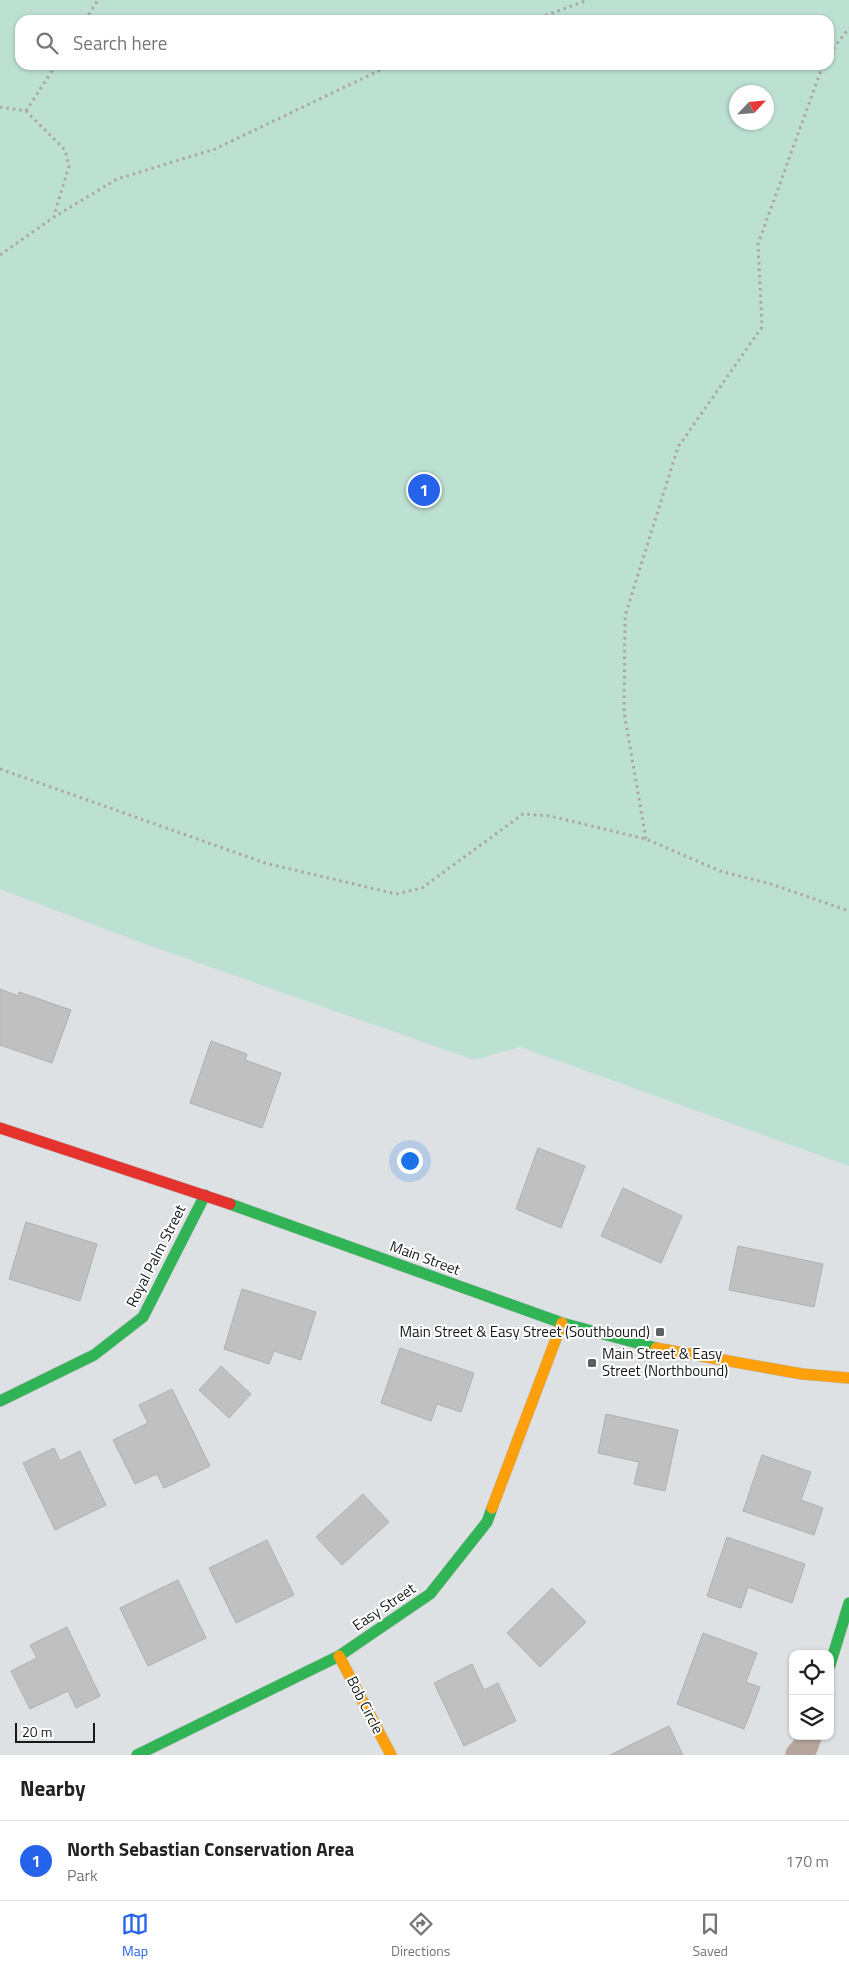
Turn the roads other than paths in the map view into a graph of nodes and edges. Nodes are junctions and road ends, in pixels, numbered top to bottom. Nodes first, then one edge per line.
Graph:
1 (0, 1128) edge
2 (204, 1195) junction
3 (562, 1323) junction
4 (849, 1378) edge
5 (0, 1401) edge
6 (849, 1603) edge
7 (834, 1652) edge
8 (339, 1656) junction
9 (808, 1740) edge
10 (137, 1755) edge
11 (391, 1755) edge
12 (798, 1755) edge

1 - 2 street, Main Street
2 - 3 street, Main Street
2 - 5 street, Royal Palm Street
3 - 4 street, Main Street
3 - 8 street, Easy Street
6 - 7 street
8 - 10 street, Easy Street
8 - 11 street, Bob Circle
9 - 12 street

